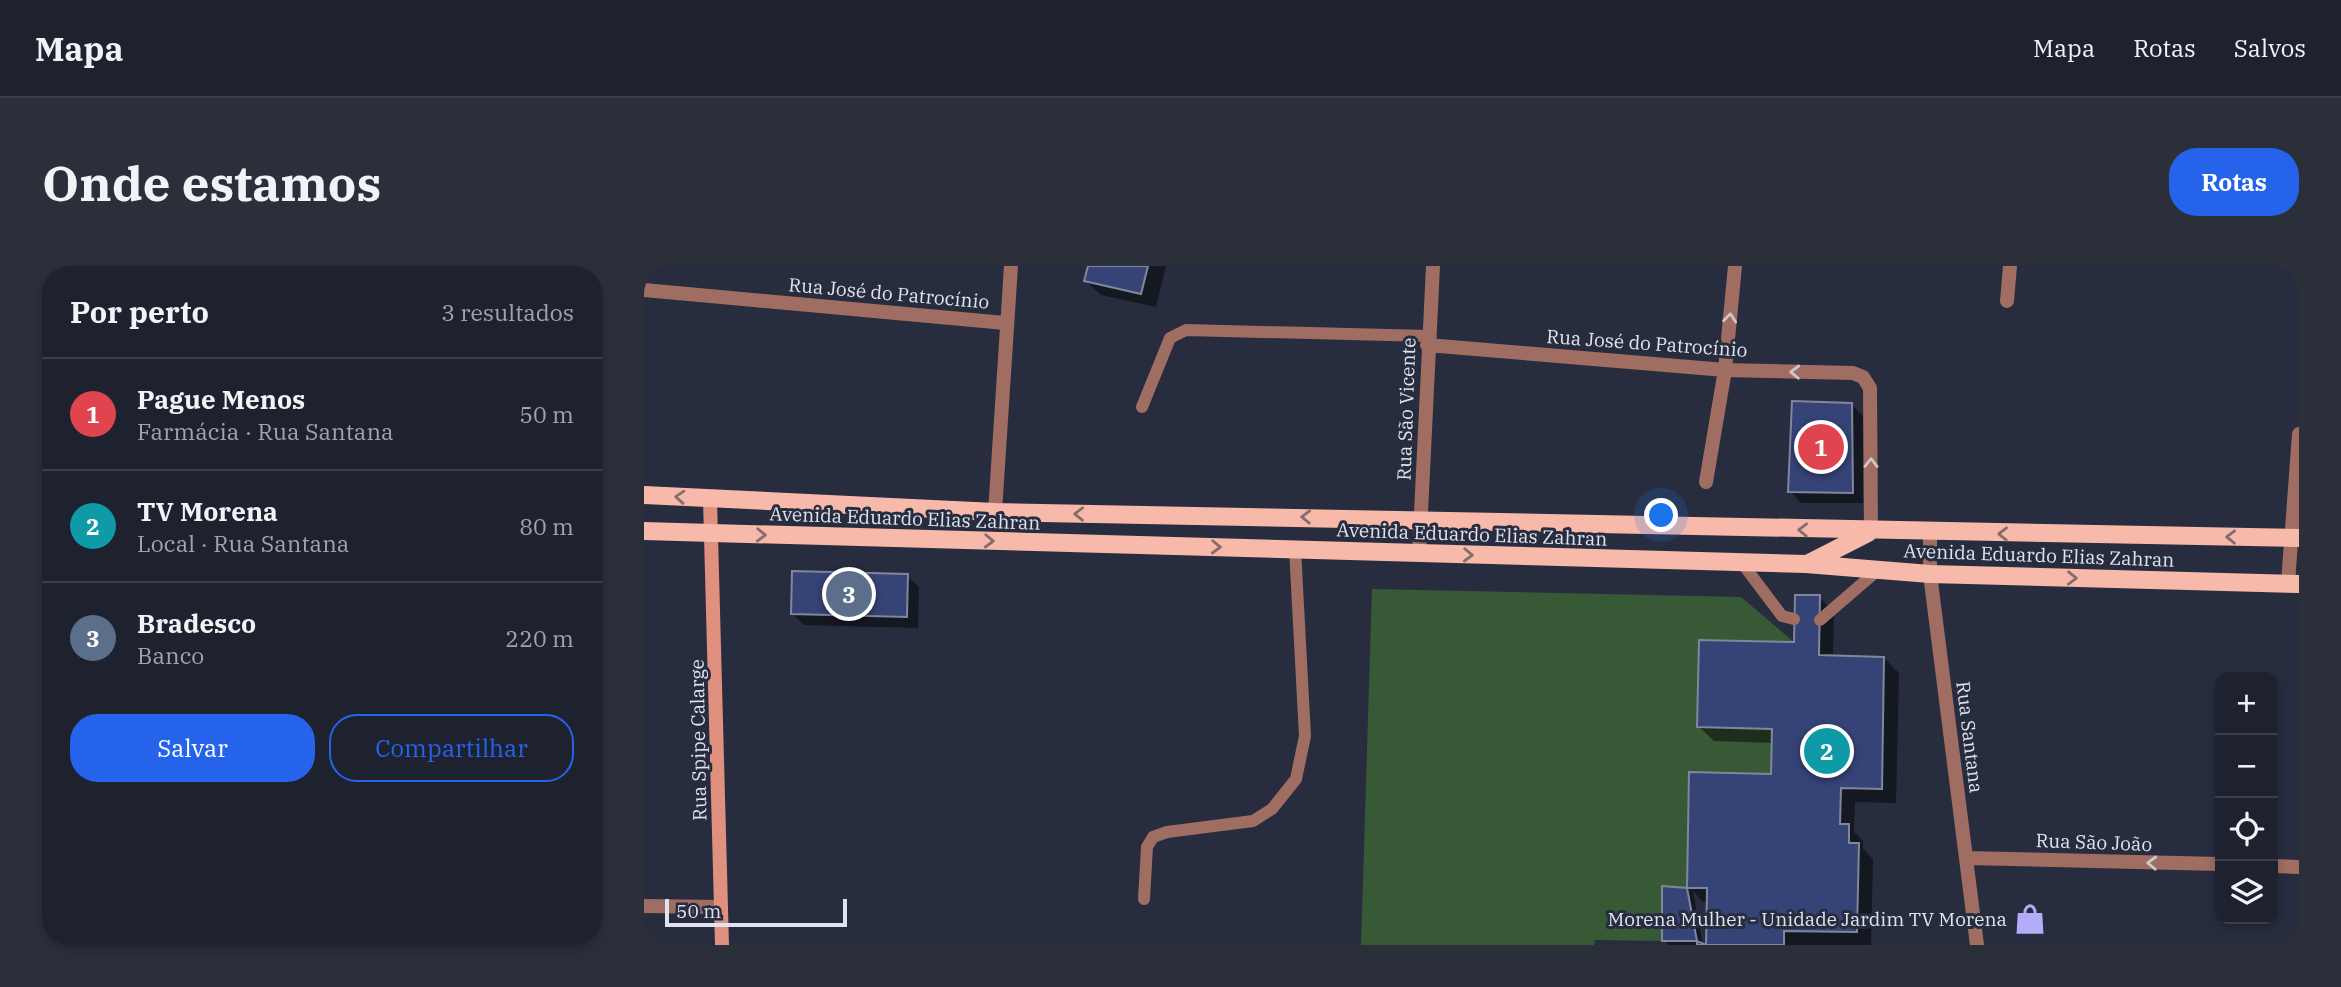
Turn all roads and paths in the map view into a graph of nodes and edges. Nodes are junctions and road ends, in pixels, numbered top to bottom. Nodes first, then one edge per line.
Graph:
1 (1011, 266) edge
2 (1433, 266) edge
3 (1735, 266) edge
4 (2010, 266) edge
5 (644, 290) edge
6 (2007, 301) dead end
7 (1005, 323) junction
8 (1428, 340) junction
9 (1725, 370) junction
10 (1142, 407) dead end
11 (2299, 434) edge
12 (1706, 482) dead end
13 (644, 495) edge
14 (710, 499) junction
15 (995, 512) junction
16 (1421, 519) junction
17 (644, 531) edge
18 (1871, 532) junction
19 (1930, 533) junction
20 (712, 534) junction
21 (2295, 538) edge
22 (1295, 549) junction
23 (1419, 554) junction
24 (1742, 562) junction
25 (1807, 564) junction
26 (1878, 570) junction
27 (1930, 574) junction
28 (2293, 584) edge
29 (1794, 619) dead end
30 (1820, 620) dead end
31 (1966, 858) junction
32 (2215, 864) edge
33 (2278, 866) edge
34 (2299, 867) edge
35 (1144, 899) dead end
36 (644, 906) edge
37 (721, 906) junction
38 (722, 945) edge
39 (1978, 945) edge

1 - 7 street
2 - 8 street, Rua São Vicente
9 -> 3 street
4 - 6 street
5 - 7 street, Rua José do Patrocínio
7 - 15 street
8 - 9 street, Rua José do Patrocínio
8 - 10 lane
8 - 16 street, Rua São Vicente
9 - 12 street
18 -> 9 street, Rua José do Patrocínio
11 - 21 street
14 -> 13 main road, Avenida Eduardo Elias Zahran
14 - 15 main road, Avenida Eduardo Elias Zahran
14 - 20 main road, Rua Spipe Calarge
16 -> 15 main road, Avenida Eduardo Elias Zahran
18 -> 16 main road, Avenida Eduardo Elias Zahran
16 - 23 street, Rua São Vicente
17 - 20 main road, Avenida Eduardo Elias Zahran
18 - 19 main road, Avenida Eduardo Elias Zahran
18 - 25 main road
21 -> 19 main road, Avenida Eduardo Elias Zahran
19 - 27 street, Rua Santana
20 -> 22 main road, Avenida Eduardo Elias Zahran
20 - 37 main road, Rua Spipe Calarge
21 - 28 street
22 - 23 main road, Avenida Eduardo Elias Zahran
22 - 35 lane
23 -> 24 main road, Avenida Eduardo Elias Zahran
24 - 25 main road, Avenida Eduardo Elias Zahran
24 - 29 lane
25 - 26 main road, Avenida Eduardo Elias Zahran
26 - 27 main road, Avenida Eduardo Elias Zahran
26 - 30 lane
27 -> 28 main road, Avenida Eduardo Elias Zahran
27 - 31 street, Rua Santana
32 -> 31 street, Rua São João
31 - 39 street, Rua Santana
33 - 34 street
36 - 37 street
37 - 38 main road, Rua Spipe Calarge

